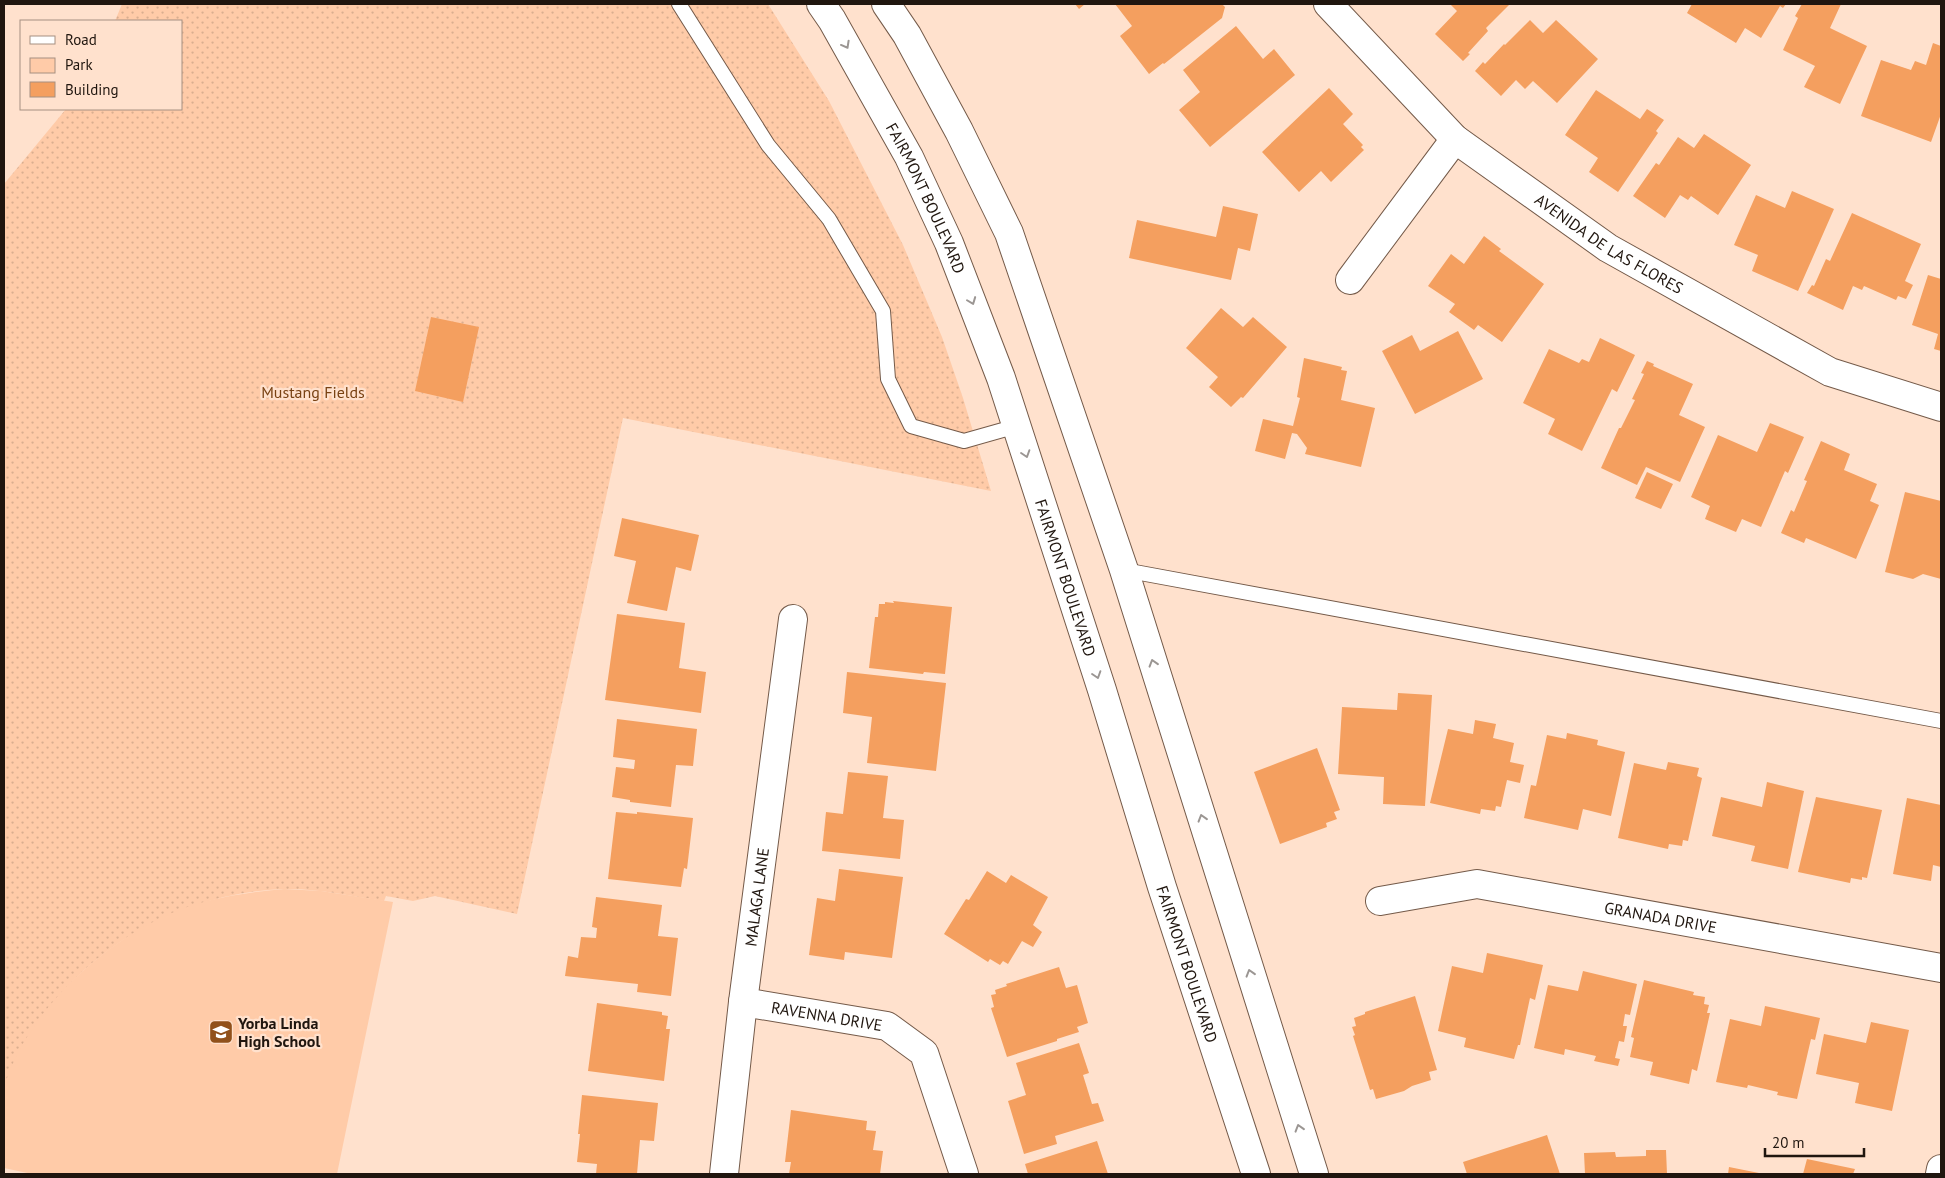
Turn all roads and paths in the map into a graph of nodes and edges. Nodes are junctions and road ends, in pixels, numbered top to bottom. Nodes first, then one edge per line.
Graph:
1 (679, 4) edge
2 (821, 4) edge
3 (886, 4) edge
4 (1328, 4) edge
5 (1455, 139) junction
6 (1350, 280) dead end
7 (1941, 407) edge
8 (1017, 426) junction
9 (1124, 570) junction
10 (793, 620) dead end
11 (1941, 721) edge
12 (1380, 901) dead end
13 (1941, 968) edge
14 (743, 1002) junction
15 (1941, 1169) edge
16 (724, 1174) edge
17 (964, 1174) edge
18 (1256, 1174) edge
19 (1314, 1174) edge
20 (1940, 1174) edge

1 - 8 lane
2 -> 8 main road, FAIRMONT BOULEVARD
3 - 9 main road
4 - 5 main road, AVENIDA DE LAS FLORES
5 - 6 main road
5 - 7 main road, AVENIDA DE LAS FLORES
8 -> 18 main road, FAIRMONT BOULEVARD
9 - 11 lane
19 -> 9 main road
10 - 14 main road, MALAGA LANE
12 - 13 main road, GRANADA DRIVE
14 - 16 main road, MALAGA LANE
14 - 17 main road, RAVENNA DRIVE
15 - 20 main road

